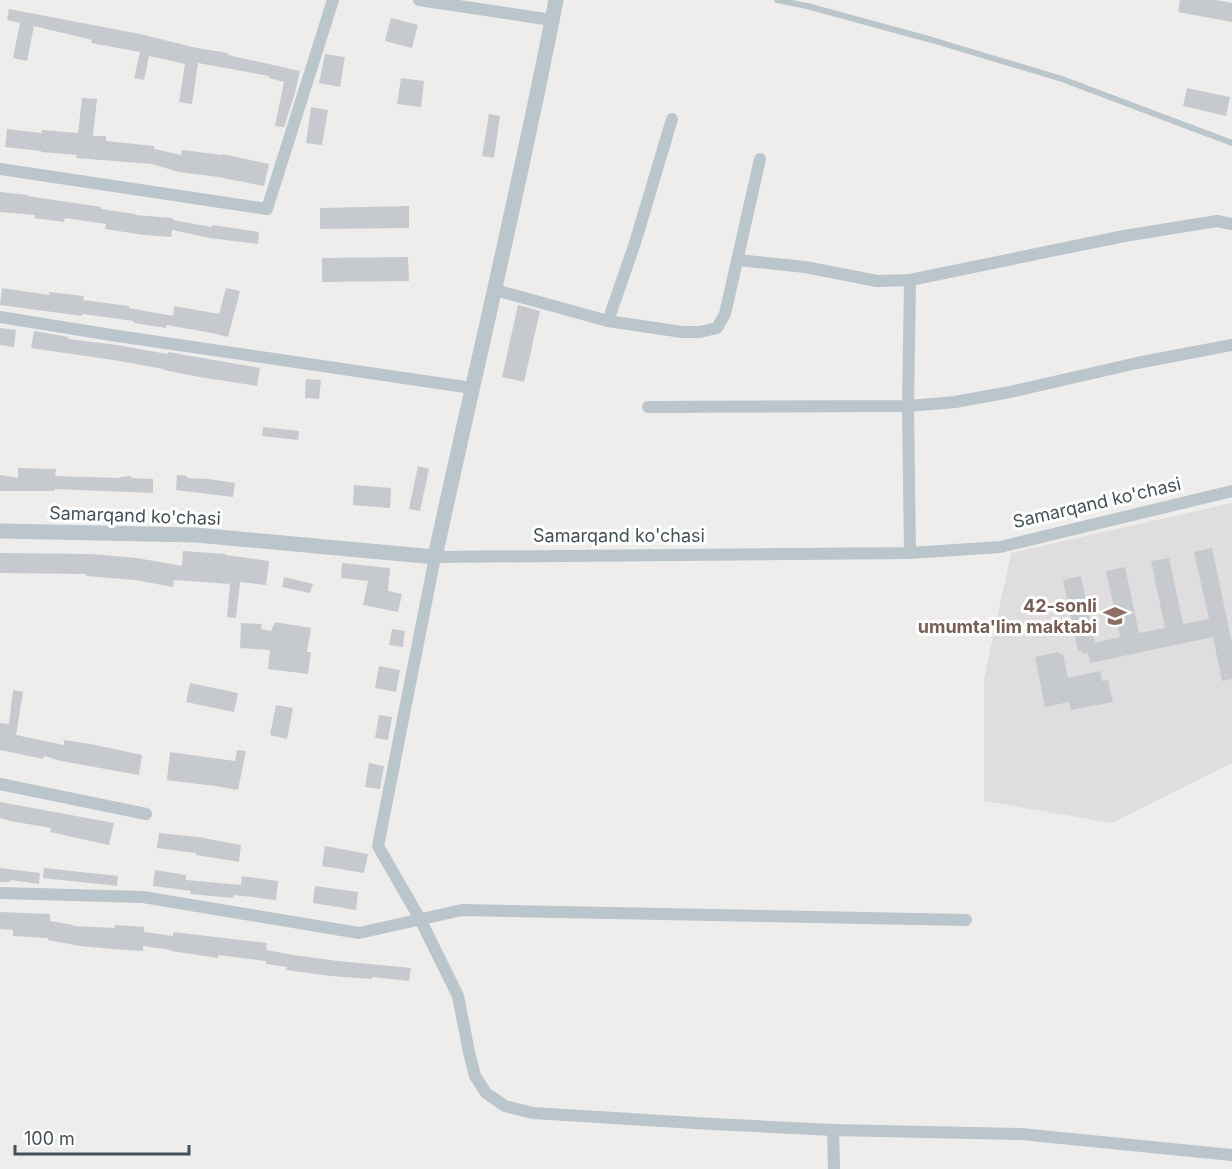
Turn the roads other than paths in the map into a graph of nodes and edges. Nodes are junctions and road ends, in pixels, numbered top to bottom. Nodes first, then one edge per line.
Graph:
1 (333, 0) edge
2 (419, 0) edge
3 (556, 0) edge
4 (777, 0) edge
5 (552, 20) junction
6 (672, 119) dead end
7 (1232, 143) edge
8 (760, 159) dead end
9 (0, 169) edge
10 (1232, 224) edge
11 (738, 260) junction
12 (910, 280) junction
13 (495, 290) junction
14 (0, 317) edge
15 (608, 321) junction
16 (1232, 345) edge
17 (472, 388) junction
18 (648, 406) dead end
19 (908, 406) junction
20 (1232, 491) edge
21 (0, 531) edge
22 (910, 553) junction
23 (435, 557) junction
24 (0, 784) edge
25 (146, 814) dead end
26 (0, 893) edge
27 (420, 919) junction
28 (966, 920) dead end
29 (833, 1130) junction
30 (1232, 1155) edge
31 (834, 1169) edge

1 - 9 street
2 - 5 street
3 - 5 street
4 - 7 lane
5 - 13 street
6 - 15 street
8 - 11 street
10 - 12 street
11 - 12 street
11 - 15 street
12 - 19 street
13 - 15 street
13 - 17 street
14 - 17 street
16 - 19 street
17 - 23 street
18 - 19 street
19 - 22 street
20 - 22 street, Samarqand ko'chasi
21 - 23 street, Samarqand ko'chasi
22 - 23 street, Samarqand ko'chasi
23 - 27 street
24 - 25 street
26 - 27 street
27 - 28 street
27 - 29 street
29 - 30 street
29 - 31 street

